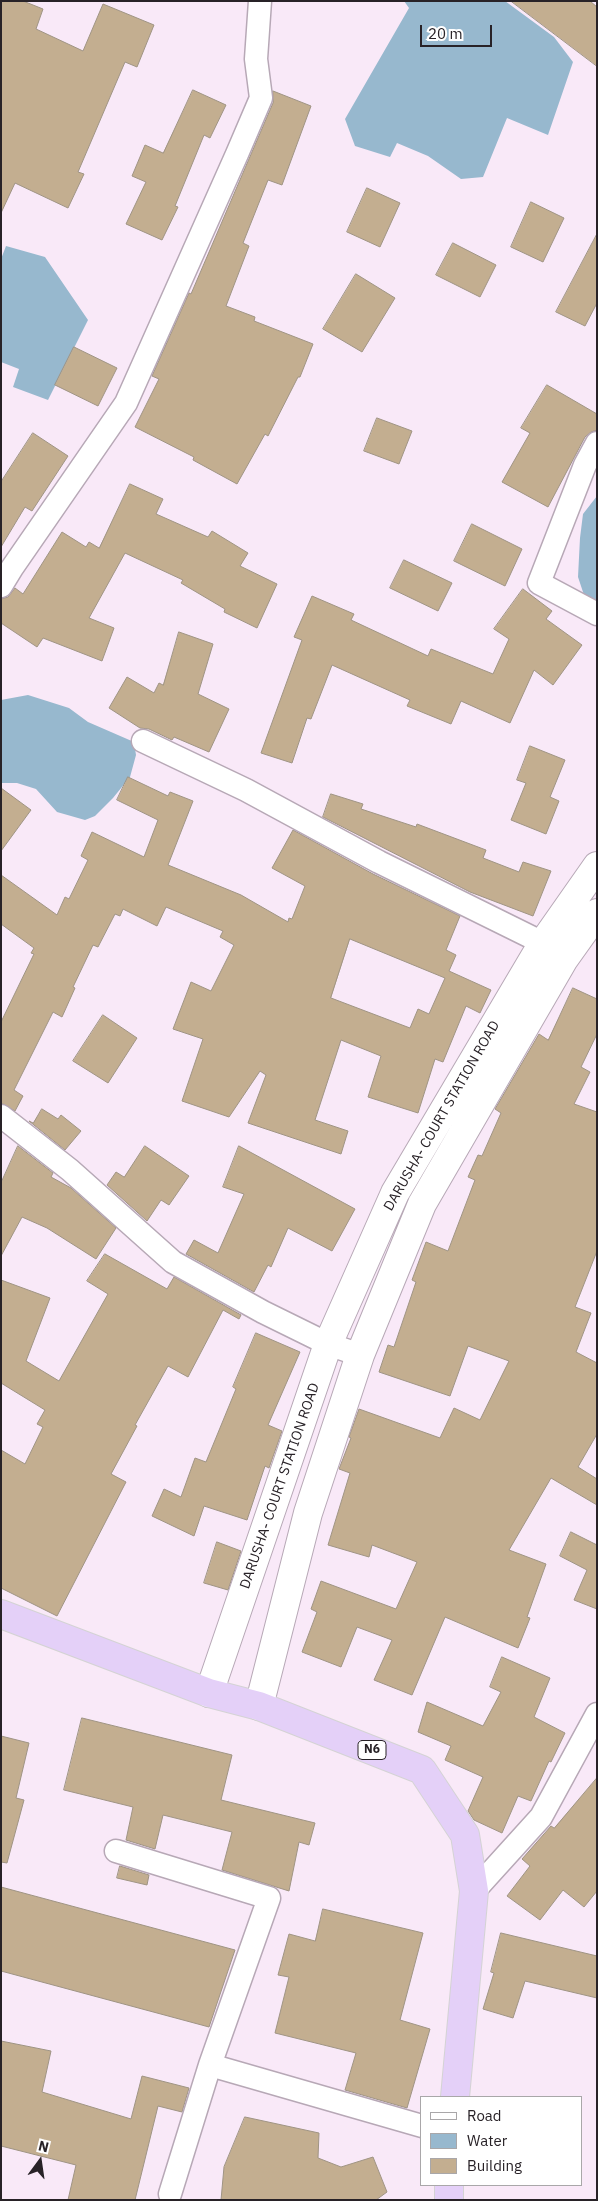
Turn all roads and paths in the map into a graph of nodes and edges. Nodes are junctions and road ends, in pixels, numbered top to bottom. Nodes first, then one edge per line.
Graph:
1 (260, 1) edge
2 (597, 443) edge
3 (1, 586) edge
4 (597, 614) edge
5 (143, 741) dead end
6 (597, 866) edge
7 (597, 913) edge
8 (553, 951) junction
9 (1, 1116) edge
10 (328, 1344) junction
11 (360, 1355) junction
12 (1, 1614) edge
13 (209, 1693) junction
14 (259, 1706) junction
15 (597, 1714) edge
16 (116, 1851) dead end
17 (474, 1891) junction
18 (210, 2066) junction
19 (456, 2096) edge
20 (420, 2125) edge
21 (450, 2186) edge
22 (170, 2194) dead end
23 (449, 2200) edge

1 - 3 street
2 - 4 street
5 - 8 street
6 - 8 street, DARUSHA- COURT STATION ROAD
7 - 8 street, DARUSHA- COURT STATION ROAD
8 - 10 street, DARUSHA- COURT STATION ROAD
8 - 11 street, DARUSHA- COURT STATION ROAD
9 - 10 street
10 - 11 street
10 - 13 street, DARUSHA- COURT STATION ROAD
11 - 14 street, DARUSHA- COURT STATION ROAD
12 - 13 highway, N6
13 - 14 highway, N6
14 - 17 highway, N6
15 - 17 street
16 - 18 street
17 - 19 highway, N6
18 - 20 street
18 - 22 street
21 - 23 highway

